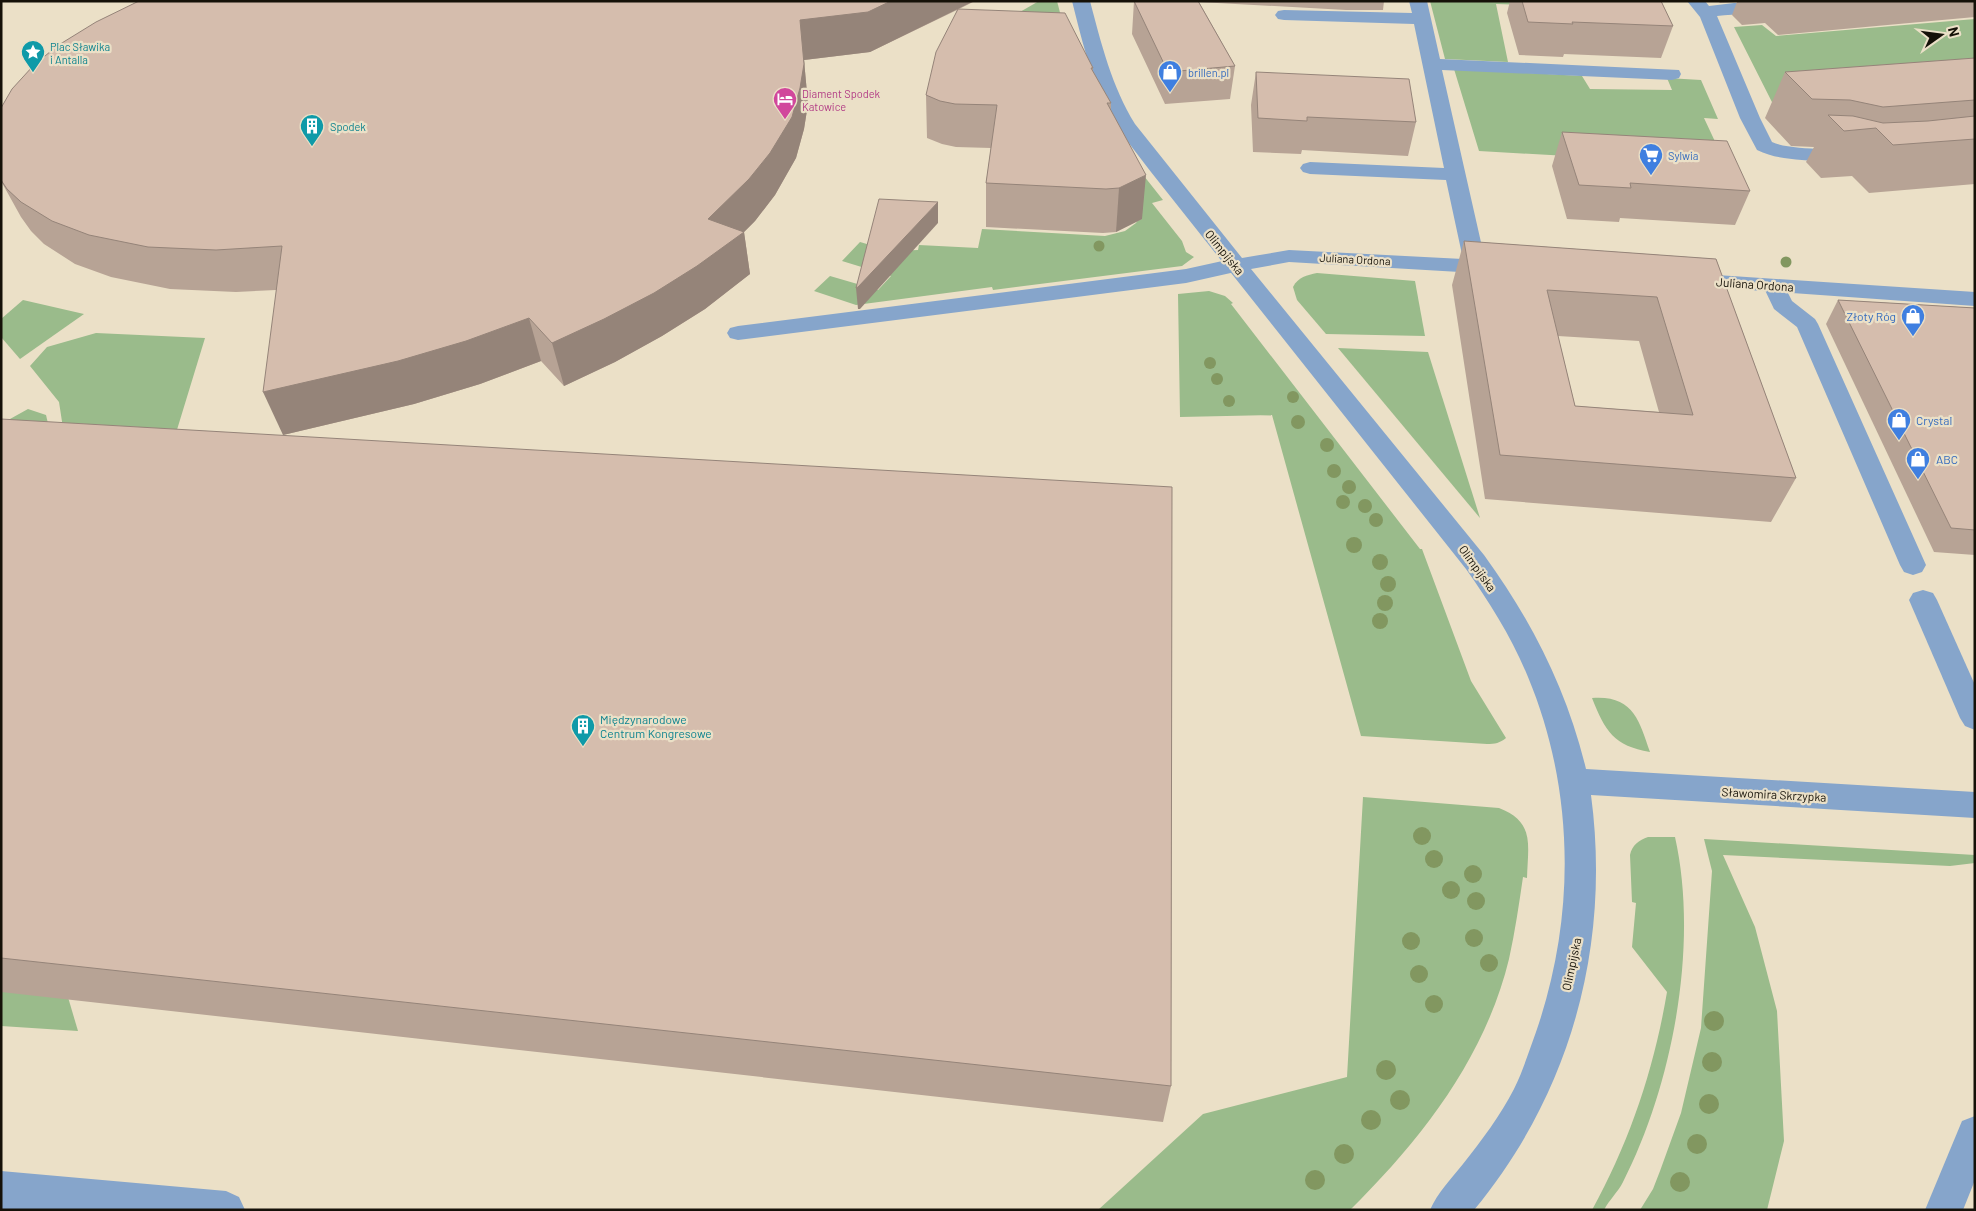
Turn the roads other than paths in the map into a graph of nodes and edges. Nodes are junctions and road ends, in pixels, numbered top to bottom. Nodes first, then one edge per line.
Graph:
1 (1081, 1) edge
2 (1700, 7) edge
3 (1787, 7) dead end
4 (1420, 10) edge
5 (1284, 15) dead end
6 (1432, 64) junction
7 (1672, 74) dead end
8 (1870, 161) edge
9 (1310, 168) dead end
10 (1454, 174) junction
11 (1236, 265) junction
12 (1475, 266) junction
13 (1510, 268) edge
14 (1662, 278) edge
15 (1774, 286) junction
16 (1975, 299) edge
17 (738, 333) dead end
18 (1913, 565) dead end
19 (1923, 600) dead end
20 (1975, 718) edge
21 (1574, 781) junction
22 (1975, 805) edge
23 (1975, 1134) edge
24 (1, 1190) edge
25 (226, 1210) edge
26 (1449, 1210) edge
27 (1944, 1210) edge

1 - 11 street, Olimpijska
2 - 3 street
2 - 8 street
4 - 5 street
4 - 6 street
6 - 7 street
6 - 10 street
9 - 10 street
10 - 12 street
11 - 12 street, Juliana Ordona
11 - 17 street, Juliana Ordona
11 - 21 street, Olimpijska
12 - 13 street, Juliana Ordona
14 - 15 street, Juliana Ordona
15 - 16 street, Juliana Ordona
15 - 18 street
19 - 20 street
21 - 22 street, Sławomira Skrzypka
21 - 26 street, Olimpijska
23 - 27 street
24 - 25 street

